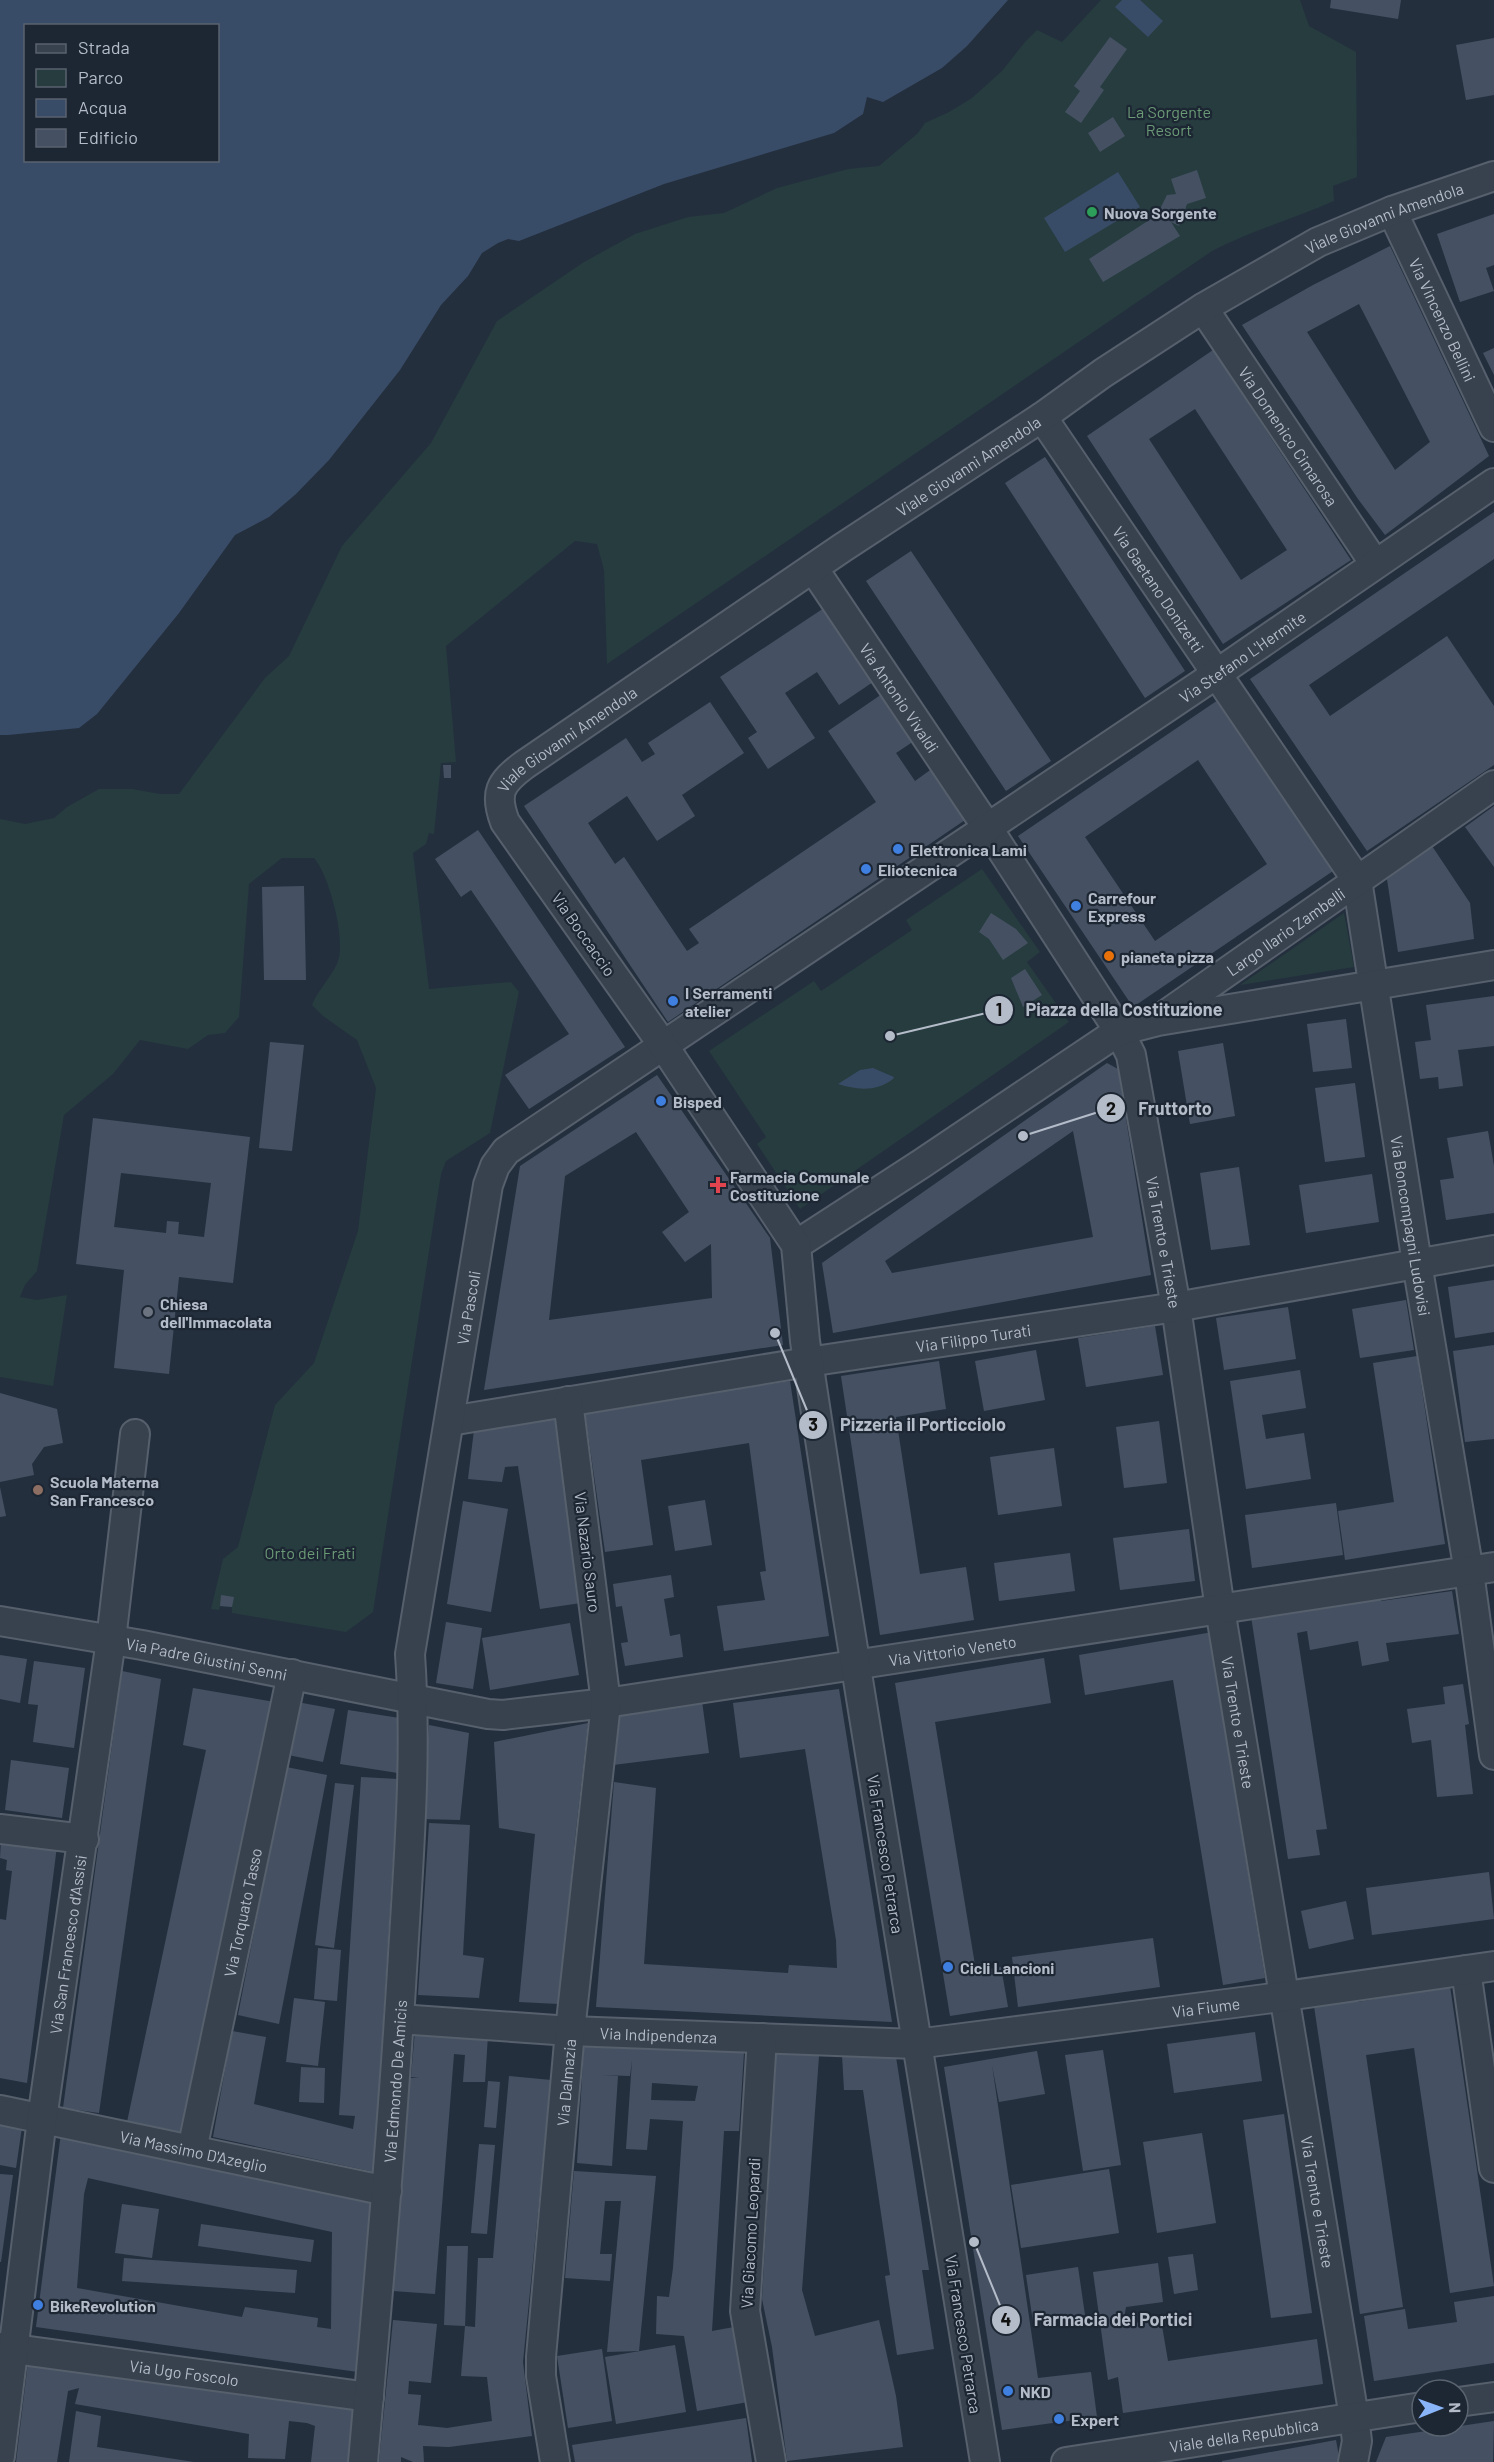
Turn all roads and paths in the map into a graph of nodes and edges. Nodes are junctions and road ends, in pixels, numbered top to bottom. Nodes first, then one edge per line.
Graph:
1 (1494, 176) edge
2 (1392, 211) junction
3 (1203, 308) junction
4 (1042, 417) junction
5 (1494, 427) edge
6 (1494, 483) edge
7 (1375, 564) junction
8 (813, 568) junction
9 (1215, 675) junction
10 (1494, 785) edge
11 (504, 822) joint
12 (987, 827) junction
13 (1357, 880) junction
14 (1494, 965) edge
15 (1375, 984) junction
16 (1158, 1021) junction
17 (1119, 1031) junction
18 (663, 1045) junction
19 (796, 1245) junction
20 (1494, 1250) edge
21 (1417, 1263) junction
22 (1176, 1306) junction
23 (808, 1362) junction
24 (568, 1401) junction
25 (450, 1421) junction
26 (135, 1434) dead end
27 (1481, 1570) edge
28 (1220, 1609) junction
29 (0, 1621) edge
30 (111, 1640) junction
31 (410, 1654) junction
32 (856, 1665) junction
33 (292, 1674) junction
34 (374, 1690) junction
35 (412, 1699) junction
36 (606, 1703) junction
37 (1494, 1755) edge
38 (0, 1829) edge
39 (84, 1839) junction
40 (1494, 1966) edge
41 (1466, 1970) junction
42 (1284, 1996) junction
43 (399, 2019) junction
44 (570, 2031) junction
45 (762, 2038) junction
46 (916, 2044) junction
47 (0, 2110) edge
48 (42, 2119) junction
49 (192, 2150) junction
50 (1493, 2158) edge
51 (387, 2191) junction
52 (7, 2348) edge
53 (369, 2397) junction
54 (1494, 2397) edge
55 (1470, 2400) edge
56 (1410, 2409) edge
57 (1354, 2417) junction
58 (0, 2456) edge
59 (363, 2462) edge
60 (555, 2462) edge
61 (771, 2462) edge
62 (985, 2462) edge
63 (1066, 2462) edge
64 (1353, 2462) edge

1 - 2 street, Viale Giovanni Amendola
2 - 3 street, Viale Giovanni Amendola
2 - 5 street, Via Vincenzo Bellini
3 - 4 street, Viale Giovanni Amendola
3 - 7 street, Via Domenico Cimarosa
4 - 8 street, Viale Giovanni Amendola
4 - 9 street, Via Gaetano Donizetti
6 - 7 street, Via Stefano L'Hermite
7 - 9 street, Via Stefano L'Hermite
8 - 11 street, Viale Giovanni Amendola
8 - 12 street, Via Antonio Vivaldi
9 - 12 street, Via Stefano L'Hermite
9 - 13 street, Via Gaetano Donizetti
10 - 13 street, Largo Ilario Zambelli
11 - 18 street, Via Boccaccio
12 - 17 street, Via Antonio Vivaldi
12 - 18 street, Via Stefano L'Hermite
13 - 15 street, Via Boncompagni Ludovisi
13 - 16 street, Largo Ilario Zambelli
14 - 15 street
15 - 16 street
15 - 21 street, Via Boncompagni Ludovisi
16 - 17 street
17 - 19 street
17 - 22 street, Via Trento e Trieste
18 - 19 street, Via Boccaccio
18 - 25 street, Via Pascoli
19 - 23 street, Via Francesco Petrarca
20 - 21 street, Via Filippo Turati
21 - 22 street, Via Filippo Turati
21 - 27 street, Via Boncompagni Ludovisi
22 - 23 street, Via Filippo Turati
22 - 28 street, Via Trento e Trieste
23 - 24 street, Via Filippo Turati
23 - 32 street, Via Francesco Petrarca
24 - 25 street, Via Filippo Turati
24 - 36 street, Via Nazario Sauro
25 - 31 street, Via Pascoli
26 - 30 street, Via San Francesco d'Assisi
27 - 28 street, Via Vittorio Veneto
27 - 37 street, Via Boncompagni Ludovisi
28 - 32 street, Via Vittorio Veneto
28 - 42 street, Via Trento e Trieste
29 - 30 street, Via Padre Giustini Senni
30 - 33 street, Via Padre Giustini Senni
30 - 39 street, Via San Francesco d'Assisi
31 - 34 street
31 - 35 street, Via Pascoli
32 - 36 street, Via Vittorio Veneto
32 - 46 street, Via Francesco Petrarca
33 - 34 street, Via Padre Giustini Senni
33 - 49 street, Via Torquato Tasso
34 - 35 street, Via Padre Giustini Senni
35 - 36 street, Via Vittorio Veneto
35 - 43 street, Via Edmondo De Amicis
36 - 44 street, Via Dalmazia
38 - 39 street
39 - 48 street, Via San Francesco d'Assisi
40 - 41 street, Via Fiume
41 - 42 street, Via Fiume
41 - 50 street
42 - 46 street, Via Fiume
42 - 57 street, Via Trento e Trieste
43 - 44 street, Via Indipendenza
43 - 51 street, Via Edmondo De Amicis
44 - 45 street, Via Indipendenza
44 - 60 street, Via Dalmazia
45 - 46 street, Via Indipendenza
45 - 61 street, Via Giacomo Leopardi
46 - 62 street, Via Francesco Petrarca
47 - 48 street, Via Massimo D'Azeglio
48 - 49 street, Via Massimo D'Azeglio
48 - 52 street, Via San Francesco d'Assisi
49 - 51 street, Via Massimo D'Azeglio
51 - 53 street, Via Edmondo De Amicis
52 - 53 street, Via Ugo Foscolo
52 - 58 street, Via San Francesco d'Assisi
53 - 59 street, Via Edmondo De Amicis
54 - 55 street
56 - 57 street, Viale della Repubblica
57 - 63 street, Viale della Repubblica
57 - 64 street, Via Trento e Trieste

